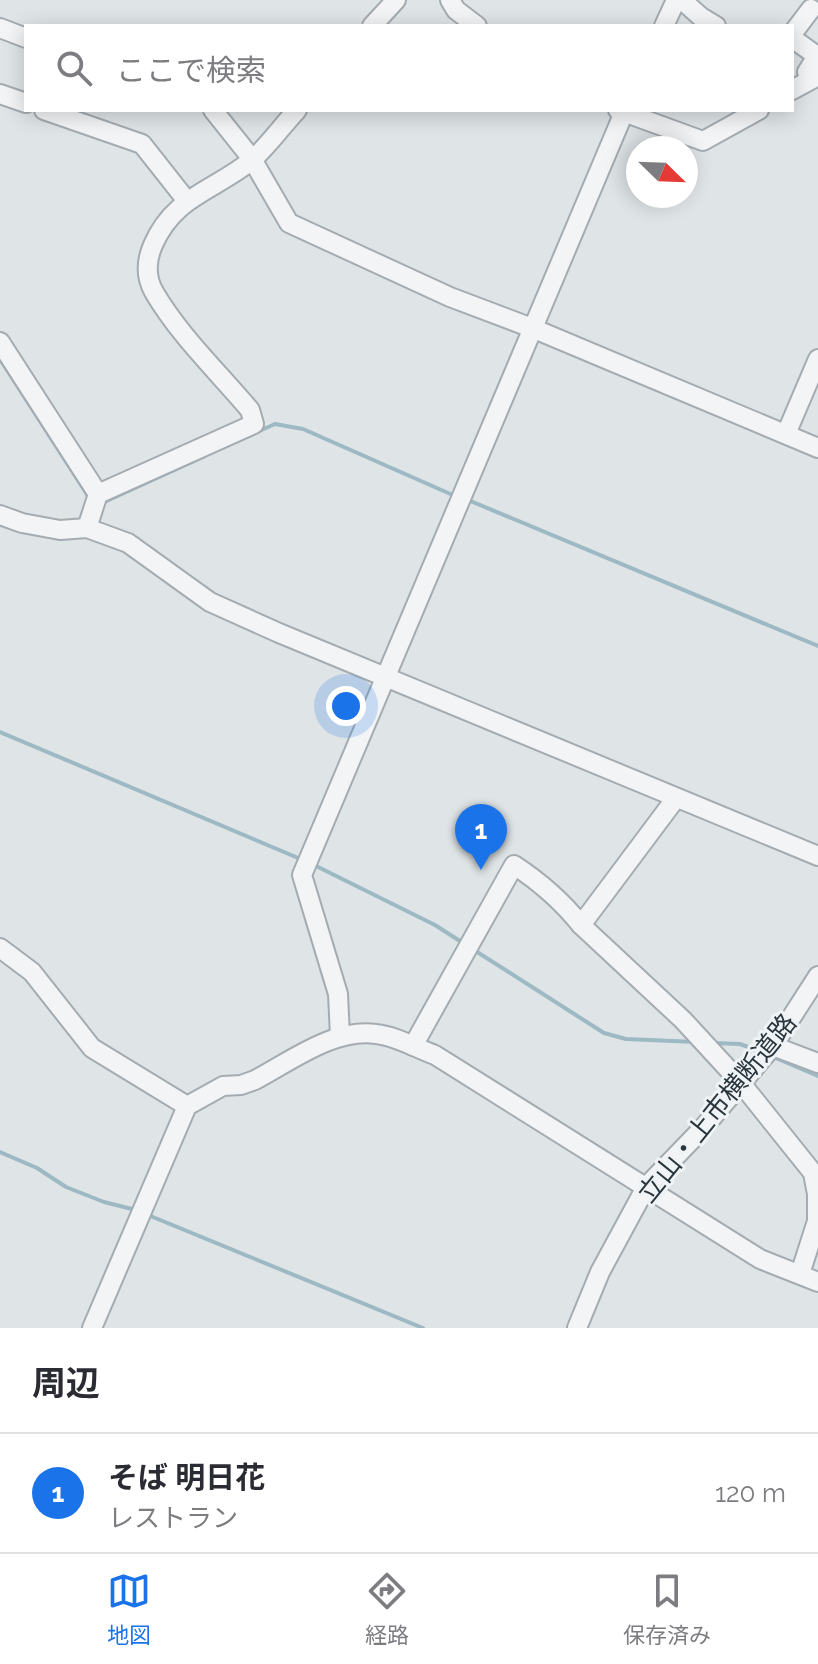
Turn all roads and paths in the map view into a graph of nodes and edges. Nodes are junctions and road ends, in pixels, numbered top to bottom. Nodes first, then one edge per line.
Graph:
1 (396, 0) edge
2 (450, 0) edge
3 (676, 0) edge
4 (682, 0) edge
5 (811, 9) dead end
6 (374, 24) edge
7 (474, 24) edge
8 (665, 24) edge
9 (713, 24) edge
10 (0, 28) edge
11 (794, 33) edge
12 (24, 37) edge
13 (794, 38) edge
14 (817, 55) edge
15 (814, 77) edge
16 (794, 89) edge
17 (0, 94) edge
18 (24, 102) edge
19 (50, 112) edge
20 (215, 112) edge
21 (295, 112) edge
22 (622, 112) edge
23 (625, 112) edge
24 (755, 112) edge
25 (252, 159) junction
26 (187, 201) junction
27 (532, 328) junction
28 (0, 342) edge
29 (818, 359) edge
30 (786, 434) junction
31 (818, 448) edge
32 (98, 494) junction
33 (0, 515) edge
34 (87, 528) junction
35 (385, 678) junction
36 (676, 798) junction
37 (818, 856) edge
38 (581, 925) junction
39 (0, 948) edge
40 (818, 976) edge
41 (340, 1036) junction
42 (413, 1046) junction
43 (768, 1052) junction
44 (818, 1063) edge
45 (741, 1083) junction
46 (187, 1106) junction
47 (646, 1187) junction
48 (800, 1274) junction
49 (818, 1282) edge
50 (92, 1328) edge
51 (577, 1328) edge

1 - 6 street
2 - 7 street
3 - 8 street
4 - 9 street
5 - 11 street
10 - 12 street
13 - 14 street
14 - 15 street
15 - 16 street
17 - 18 street
19 - 26 street
20 - 25 street
21 - 25 street
22 - 27 street
23 - 24 street
25 - 26 street
25 - 27 street
26 - 32 street
27 - 30 street
27 - 35 street
28 - 32 street
29 - 30 street
30 - 31 street
32 - 34 street
33 - 34 street
34 - 35 street
35 - 36 street
35 - 41 street
36 - 37 street
36 - 38 street
38 - 42 street
38 - 45 street
39 - 46 street
40 - 43 street, 立山・上市横断道路
41 - 42 street
41 - 46 street
42 - 47 street
43 - 44 street
43 - 45 street, 立山・上市横断道路
45 - 47 street, 立山・上市横断道路
45 - 48 street
46 - 50 street
47 - 48 street
47 - 51 street, 立山・上市横断道路
48 - 49 street

